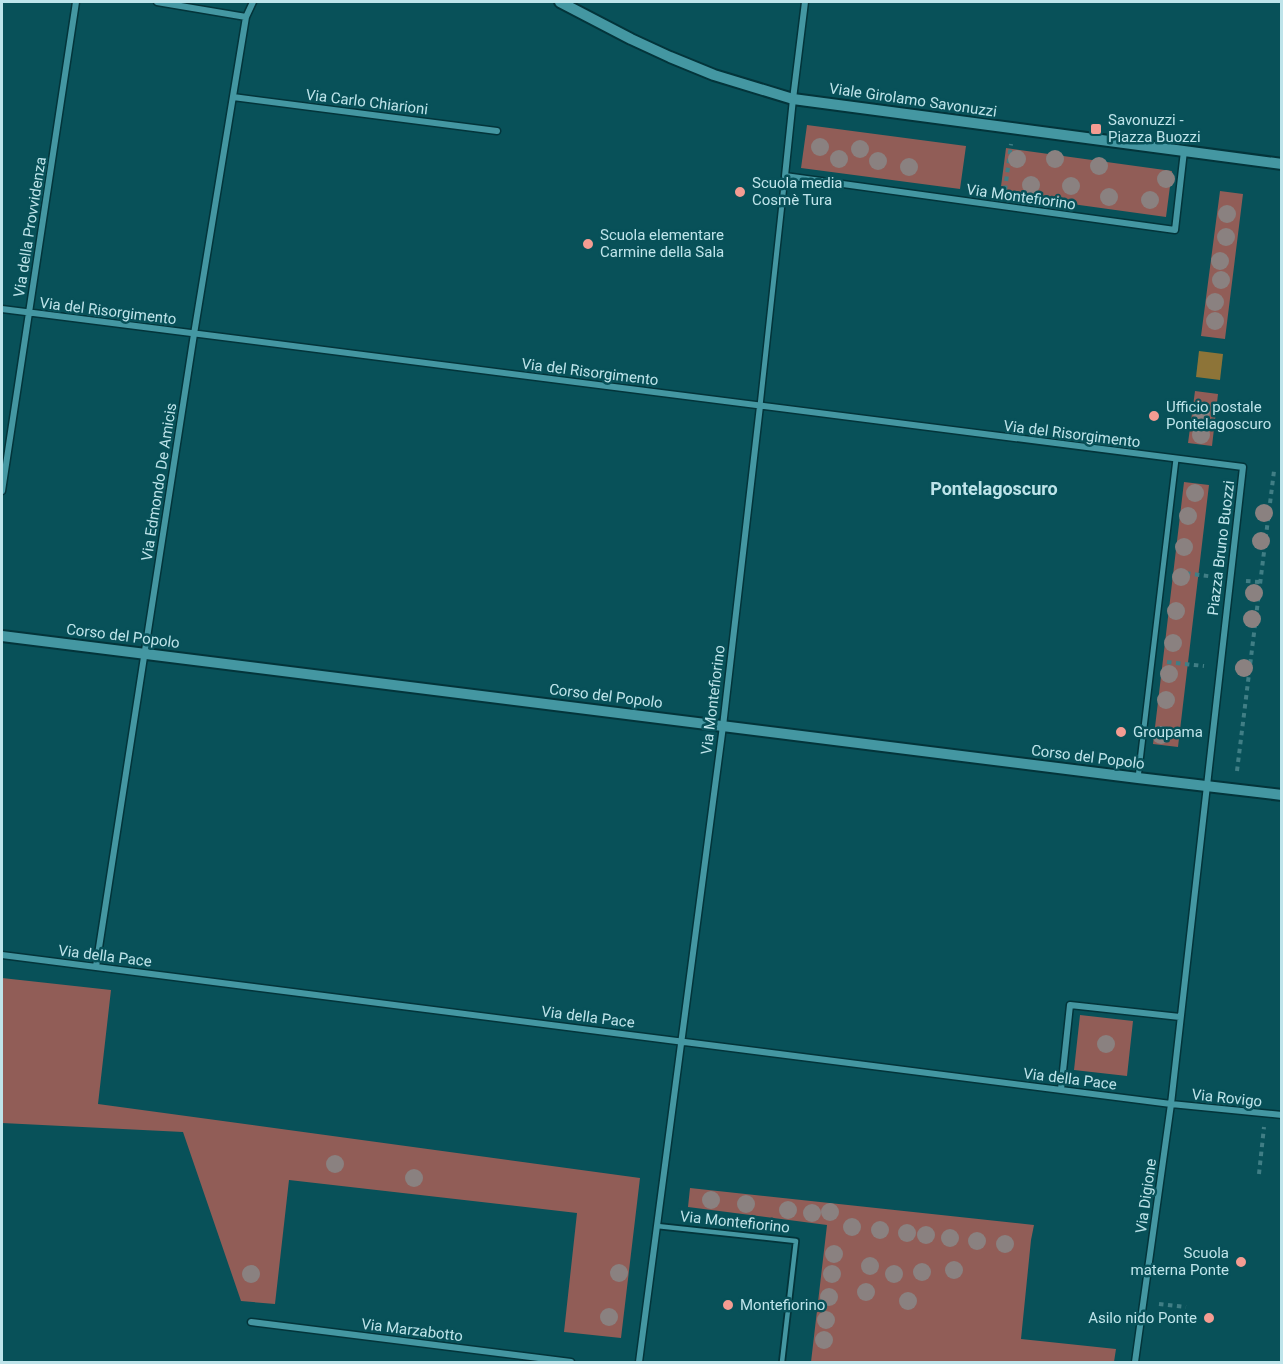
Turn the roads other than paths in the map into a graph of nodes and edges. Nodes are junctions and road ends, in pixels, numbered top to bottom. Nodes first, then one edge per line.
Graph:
1 (76, 2) edge
2 (157, 2) edge
3 (253, 2) edge
4 (560, 2) edge
5 (806, 2) edge
6 (246, 17) junction
7 (233, 97) junction
8 (793, 99) junction
9 (497, 131) dead end
10 (1184, 151) junction
11 (1281, 164) edge
12 (785, 176) junction
13 (2, 309) edge
14 (29, 313) junction
15 (194, 334) junction
16 (760, 406) junction
17 (1176, 459) junction
18 (2, 491) edge
19 (2, 636) edge
20 (144, 654) junction
21 (723, 726) junction
22 (1138, 778) junction
23 (1206, 786) junction
24 (1281, 795) edge
25 (2, 955) edge
26 (96, 967) junction
27 (1180, 1017) junction
28 (682, 1042) junction
29 (1061, 1090) junction
30 (1171, 1104) junction
31 (1281, 1115) edge
32 (657, 1226) junction
33 (251, 1322) dead end
34 (571, 1362) edge
35 (639, 1362) edge
36 (782, 1362) edge
37 (1135, 1362) edge

1 - 14 street, Via della Provvidenza
2 - 6 street
3 - 6 street, Via Edmondo De Amicis
4 - 8 street, Viale Girolamo Savonuzzi
5 - 8 street, Via Montefiorino
6 - 7 street, Via Edmondo De Amicis
7 - 9 street, Via Carlo Chiarioni
7 - 15 street, Via Edmondo De Amicis
8 - 10 street, Viale Girolamo Savonuzzi
8 - 12 street, Via Montefiorino
10 - 11 street, Viale Girolamo Savonuzzi
10 - 12 street, Via Montefiorino
12 - 16 street, Via Montefiorino
13 - 14 street, Via del Risorgimento
14 - 15 street, Via del Risorgimento
14 - 18 street, Via della Provvidenza
15 - 16 street, Via del Risorgimento
15 - 20 street, Via Edmondo De Amicis
16 - 17 street, Via del Risorgimento
16 - 21 street, Via Montefiorino
17 - 22 street
17 - 23 street, Piazza Bruno Buozzi
19 - 20 street, Corso del Popolo
20 - 21 street, Corso del Popolo
20 - 26 street, Via Edmondo De Amicis
21 - 22 street, Corso del Popolo
21 - 28 street, Via Montefiorino
22 - 23 street, Corso del Popolo
23 - 24 street, Corso del Popolo
23 - 27 street, Piazza Bruno Buozzi
25 - 26 street, Via della Pace
26 - 28 street, Via della Pace
27 - 29 street
27 - 30 street, Piazza Bruno Buozzi
28 - 29 street, Via della Pace
28 - 32 street, Via Montefiorino
29 - 30 street, Via della Pace
30 - 31 street, Via Rovigo
30 - 37 street, Via Digione
32 - 35 street, Via Montefiorino
32 - 36 lane, Via Montefiorino
33 - 34 street, Via Marzabotto

